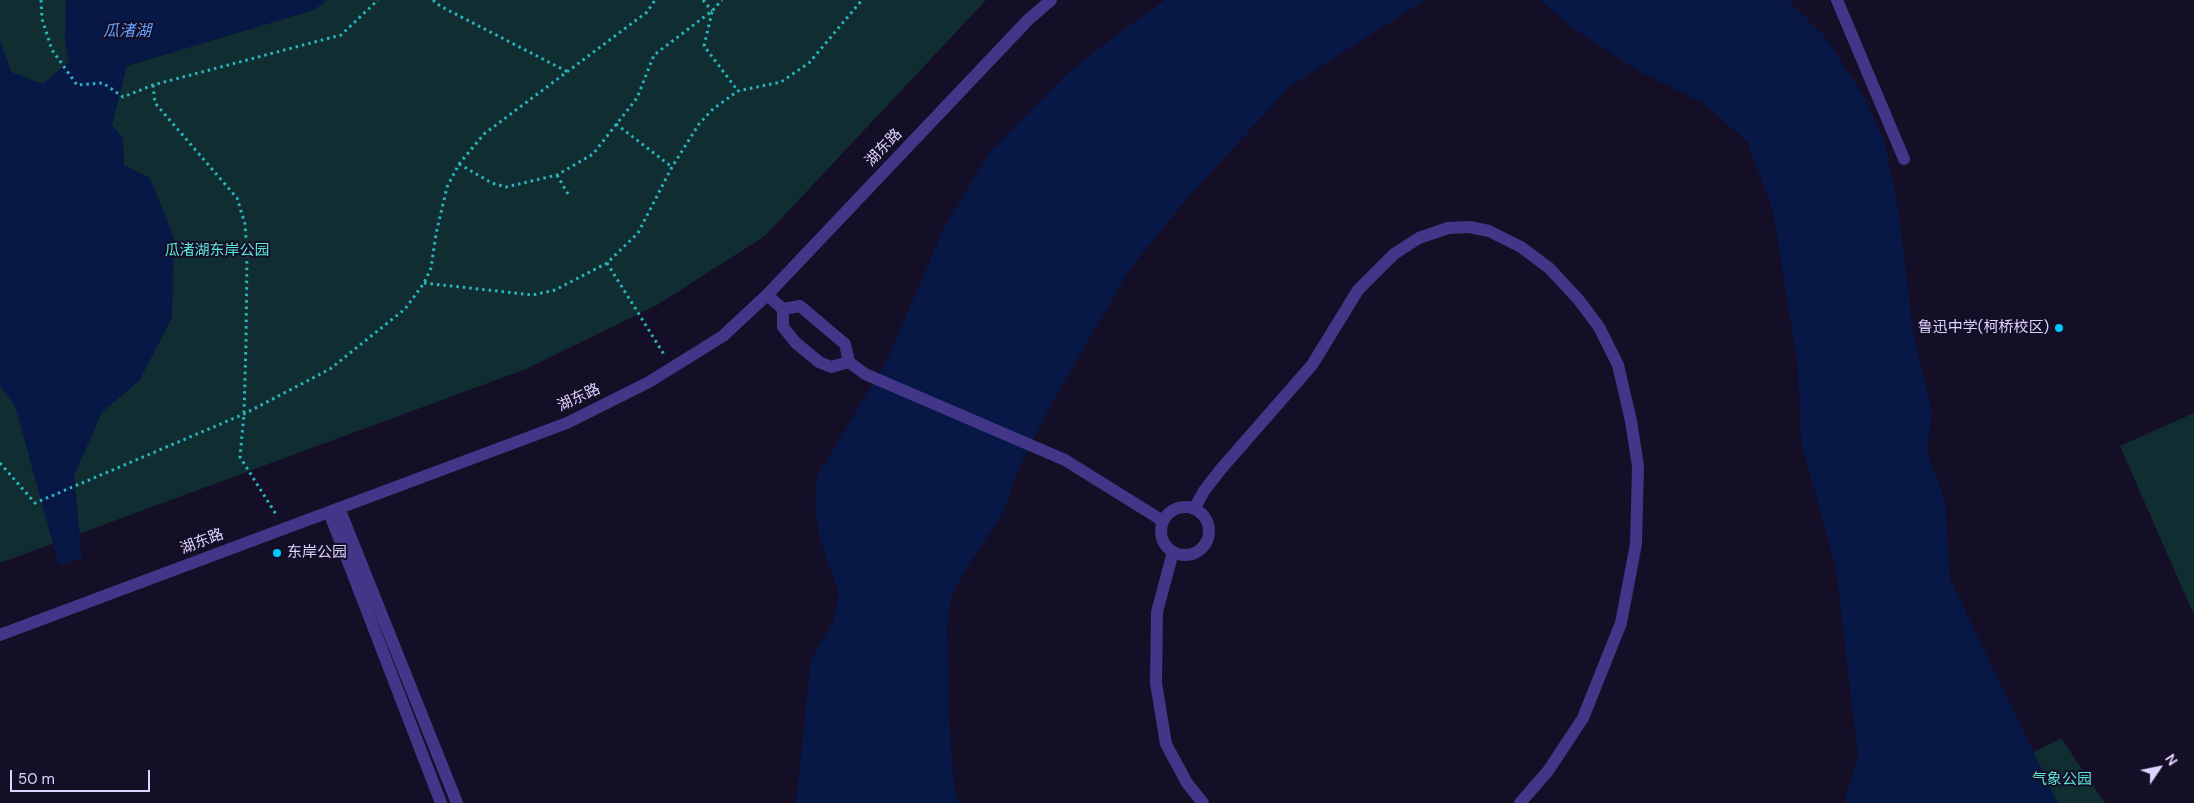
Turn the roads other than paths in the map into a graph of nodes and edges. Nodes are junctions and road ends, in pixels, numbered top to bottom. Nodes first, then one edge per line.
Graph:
1 (1051, 0) edge
2 (1837, 0) edge
3 (1904, 159) dead end
4 (767, 295) junction
5 (783, 309) junction
6 (849, 362) junction
7 (1194, 509) junction
8 (334, 510) junction
9 (1163, 521) junction
10 (1173, 552) junction
11 (0, 635) edge
12 (441, 803) edge
13 (457, 803) edge
14 (1203, 803) edge
15 (1520, 803) edge

1 - 4 street, 湖东路
2 - 3 street
4 - 5 street
4 - 8 street, 湖东路
5 - 6 street
5 - 6 street
6 - 9 street
7 - 9 street
7 - 10 street
7 - 15 street
8 - 11 street, 湖东路
8 - 12 street
8 - 13 street
9 - 10 street
10 - 14 street

